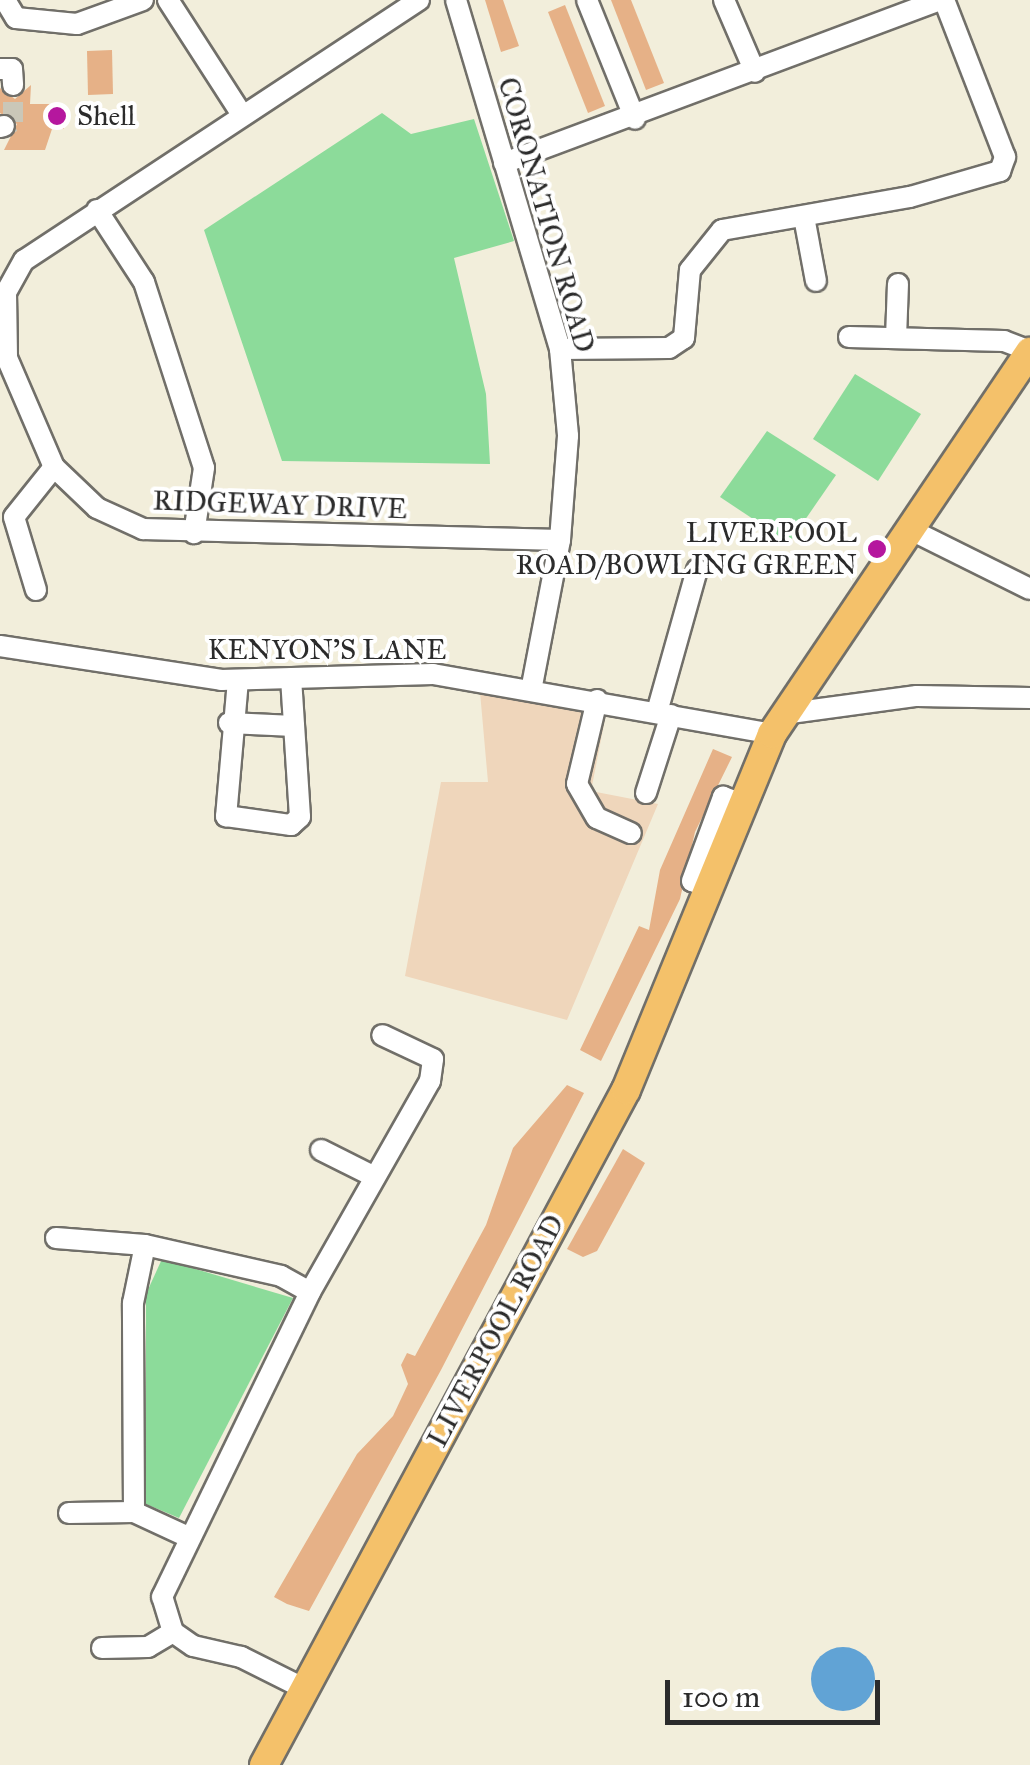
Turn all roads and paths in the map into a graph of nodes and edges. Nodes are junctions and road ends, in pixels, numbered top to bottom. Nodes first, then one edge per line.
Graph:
1 (143, 0) edge
2 (168, 0) edge
3 (419, 0) edge
4 (456, 0) edge
5 (587, 0) edge
6 (724, 0) edge
7 (941, 0) edge
8 (6, 1) edge
9 (754, 72) junction
10 (242, 116) junction
11 (635, 119) junction
12 (504, 164) junction
13 (97, 210) junction
14 (804, 216) junction
15 (816, 281) dead end
16 (898, 284) dead end
17 (849, 337) dead end
18 (896, 338) junction
19 (560, 349) junction
20 (1030, 351) edge
21 (54, 467) junction
22 (909, 529) junction
23 (194, 533) junction
24 (560, 540) junction
25 (698, 570) dead end
26 (1030, 589) edge
27 (36, 590) dead end
28 (0, 646) edge
29 (291, 678) junction
30 (238, 680) junction
31 (532, 686) junction
32 (1030, 698) edge
33 (597, 700) junction
34 (664, 714) junction
35 (229, 723) junction
36 (777, 724) junction
37 (294, 726) junction
38 (646, 793) dead end
39 (631, 833) dead end
40 (382, 1035) dead end
41 (321, 1150) dead end
42 (375, 1177) junction
43 (56, 1238) dead end
44 (144, 1246) junction
45 (310, 1292) junction
46 (134, 1512) junction
47 (69, 1513) dead end
48 (186, 1536) junction
49 (172, 1632) junction
50 (102, 1648) dead end
51 (305, 1689) junction
52 (264, 1765) edge

1 - 8 street
2 - 10 street
3 - 10 street, RIDGEWAY DRIVE
4 - 12 street, CORONATION ROAD
5 - 11 street
6 - 9 street
7 - 9 street
7 - 14 street
9 - 11 street
10 - 13 street, RIDGEWAY DRIVE
11 - 12 street
12 - 19 street, CORONATION ROAD
13 - 21 street, RIDGEWAY DRIVE
13 - 23 street
14 - 15 street
14 - 19 street
16 - 18 street
17 - 18 street
18 - 20 street
19 - 24 street, CORONATION ROAD
20 - 22 main road, LIVERPOOL ROAD
21 - 23 street, RIDGEWAY DRIVE
21 - 27 street
22 - 26 street
22 - 36 main road, LIVERPOOL ROAD
23 - 24 street, RIDGEWAY DRIVE
24 - 31 street, CORONATION ROAD
25 - 34 street
28 - 30 street, KENYON'S LANE
29 - 30 street, KENYON'S LANE
29 - 31 street, KENYON'S LANE
29 - 37 street
30 - 35 street
31 - 33 street, KENYON'S LANE
32 - 36 street, KENYON'S LANE
33 - 34 street, KENYON'S LANE
33 - 39 street
34 - 36 street, KENYON'S LANE
34 - 38 street
35 - 37 street
35 - 37 street
36 - 51 main road, LIVERPOOL ROAD
40 - 42 street
41 - 42 street
42 - 45 street
43 - 44 street
44 - 45 street
44 - 46 street
45 - 48 street
46 - 47 street
46 - 48 street
48 - 49 street
49 - 50 street
49 - 51 street
51 - 52 main road, LIVERPOOL ROAD

